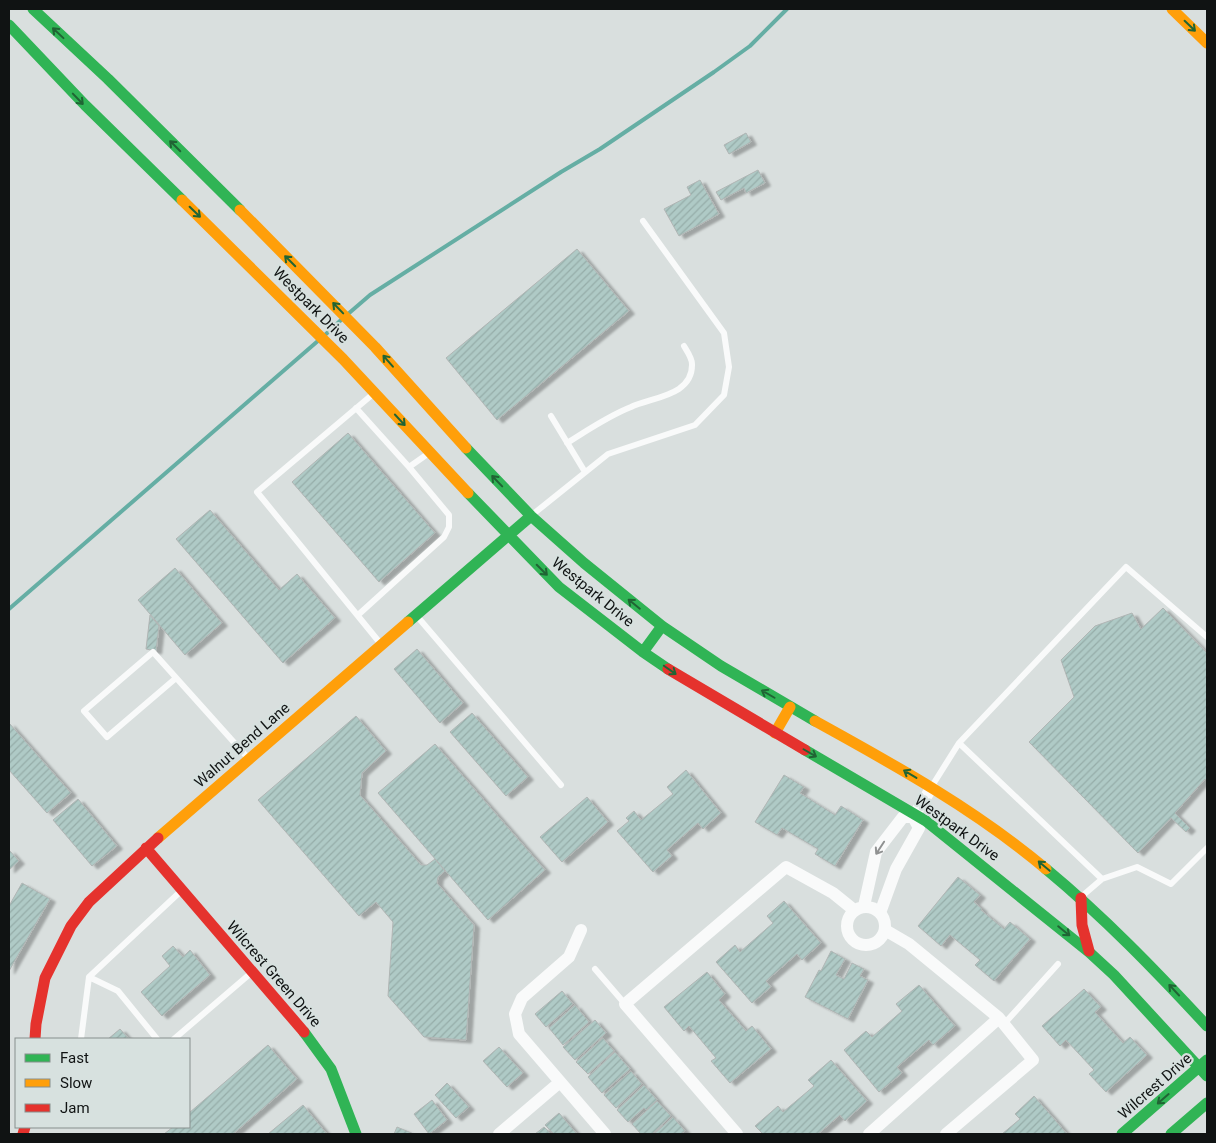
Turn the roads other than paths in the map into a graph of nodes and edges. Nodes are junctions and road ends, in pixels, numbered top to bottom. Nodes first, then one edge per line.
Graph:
1 (33, 9) edge
2 (1172, 9) edge
3 (9, 25) edge
4 (1207, 43) edge
5 (643, 221) dead end
6 (684, 346) dead end
7 (374, 393) junction
8 (356, 408) junction
9 (550, 416) dead end
10 (567, 443) junction
11 (430, 452) junction
12 (409, 467) junction
13 (586, 472) junction
14 (531, 516) junction
15 (508, 536) junction
16 (416, 614) junction
17 (358, 615) junction
18 (662, 626) junction
19 (1207, 637) edge
20 (381, 644) junction
21 (643, 652) junction
22 (176, 678) junction
23 (790, 707) junction
24 (775, 734) junction
25 (959, 743) junction
26 (248, 759) junction
27 (561, 785) dead end
28 (932, 787) junction
29 (914, 816) junction
30 (146, 848) junction
31 (1207, 848) edge
32 (1102, 879) junction
33 (182, 890) junction
34 (1081, 898) junction
35 (859, 908) junction
36 (880, 913) junction
37 (580, 930) dead end
38 (885, 930) junction
39 (1089, 952) junction
40 (1058, 964) dead end
41 (595, 970) dead end
42 (252, 972) junction
43 (89, 977) junction
44 (624, 1004) junction
45 (1001, 1021) junction
46 (1207, 1026) edge
47 (35, 1038) edge
48 (81, 1038) edge
49 (156, 1038) edge
50 (175, 1038) edge
51 (1203, 1063) edge
52 (1207, 1076) edge
53 (560, 1082) junction
54 (1207, 1103) edge
55 (356, 1134) edge
56 (499, 1134) edge
57 (605, 1134) edge
58 (737, 1134) edge
59 (869, 1134) edge
60 (946, 1134) edge
61 (1122, 1134) edge
62 (1171, 1134) edge

14 -> 1 main road, Westpark Drive
2 -> 4 main road
3 -> 7 main road, Westpark Drive
5 - 13 lane
6 - 10 lane
7 - 8 lane
7 -> 11 main road, Westpark Drive
8 - 12 lane
8 - 17 lane
9 - 10 lane
10 - 13 lane
11 - 12 lane
11 - 15 main road, Westpark Drive
12 - 17 lane
13 - 14 lane
14 - 15 main road, Walnut Bend Lane
18 -> 14 main road, Westpark Drive
15 - 16 main road, Walnut Bend Lane
15 -> 21 main road, Westpark Drive
16 - 20 main road, Walnut Bend Lane
16 - 27 lane
17 - 20 lane
18 - 21 main road
23 -> 18 main road, Westpark Drive
19 - 25 lane
20 - 26 main road, Walnut Bend Lane
21 -> 24 main road, Westpark Drive
22 - 22 lane
22 - 26 lane
23 - 24 main road
28 -> 23 main road, Westpark Drive
24 -> 29 main road, Westpark Drive
25 - 28 lane
25 - 32 lane
26 - 30 main road, Walnut Bend Lane
28 - 29 street
34 -> 28 main road, Westpark Drive
29 -> 35 street
29 - 36 street
29 -> 39 main road, Westpark Drive
30 - 33 main road, Wilcrest Green Drive
30 - 47 main road, Walnut Bend Lane
31 - 32 lane
32 - 34 lane
33 - 42 main road, Wilcrest Green Drive
33 - 43 lane
34 - 39 main road
46 -> 34 main road, Westpark Drive
35 - 36 street
35 - 38 street
35 - 44 street
36 - 38 street
37 - 53 street
38 - 45 street
39 - 51 main road, Westpark Drive
40 - 45 lane
41 - 44 lane
42 - 50 lane
42 - 55 main road, Wilcrest Green Drive
43 - 48 lane
43 - 49 lane
44 - 58 street
45 - 59 street
45 - 60 street
51 - 52 main road, Westpark Drive
51 -> 61 main road, Wilcrest Drive
53 - 56 street
53 - 57 street
54 - 62 main road

